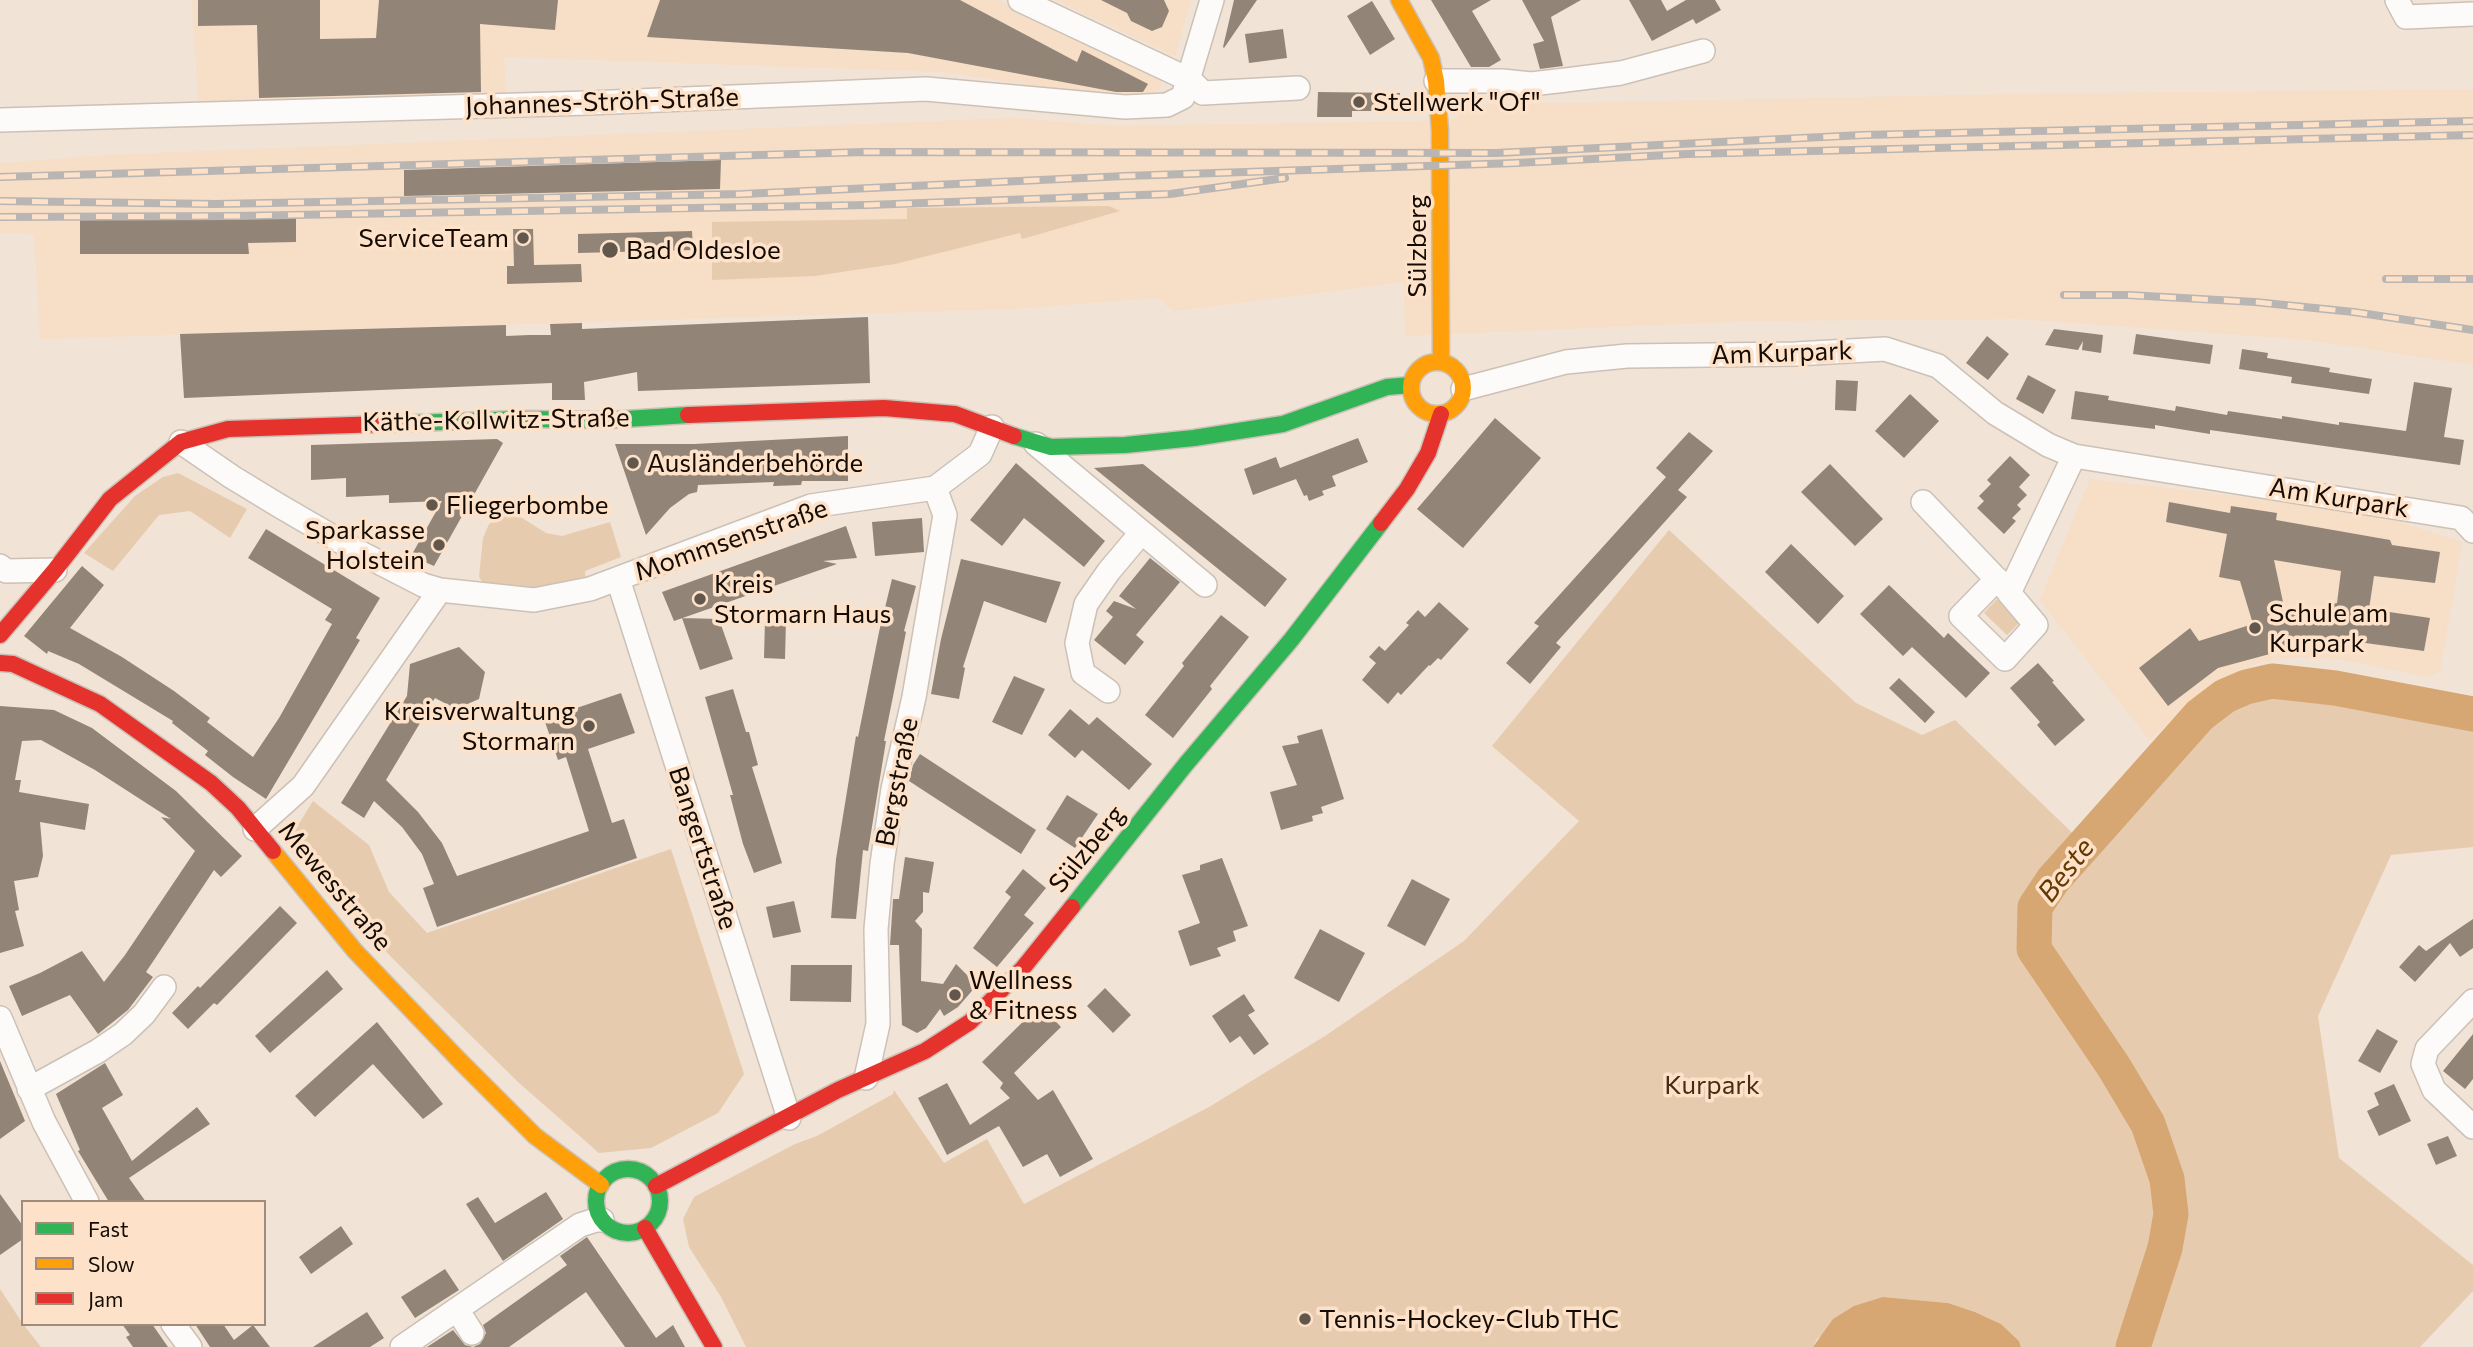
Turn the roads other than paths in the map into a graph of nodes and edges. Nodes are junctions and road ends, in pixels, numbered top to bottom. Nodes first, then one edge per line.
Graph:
1 (1020, 0) edge
2 (1212, 0) edge
3 (1399, 0) edge
4 (2397, 0) edge
5 (2473, 15) edge
6 (1703, 51) dead end
7 (1190, 80) junction
8 (1436, 81) junction
9 (1298, 88) dead end
10 (0, 120) edge
11 (1441, 362) junction
12 (1411, 385) junction
13 (1463, 389) junction
14 (1441, 414) junction
15 (992, 427) junction
16 (181, 442) junction
17 (1036, 444) junction
18 (2074, 456) junction
19 (935, 488) junction
20 (1923, 502) dead end
21 (2473, 531) edge
22 (1140, 533) junction
23 (0, 566) edge
24 (55, 570) junction
25 (618, 579) junction
26 (1205, 585) dead end
27 (440, 590) junction
28 (0, 635) edge
29 (0, 663) edge
30 (1108, 691) dead end
31 (255, 829) junction
32 (164, 987) dead end
33 (2473, 1002) edge
34 (0, 1017) edge
35 (866, 1078) junction
36 (29, 1089) junction
37 (789, 1118) junction
38 (2473, 1128) edge
39 (601, 1185) junction
40 (656, 1186) junction
41 (86, 1200) edge
42 (603, 1220) junction
43 (645, 1228) junction
44 (458, 1311) junction
45 (174, 1326) edge
46 (472, 1333) dead end
47 (190, 1347) edge
48 (402, 1347) edge
49 (714, 1347) edge

1 - 7 street
2 - 7 street
3 - 8 street, Sülzberg
4 - 5 street
6 - 8 street
7 - 9 street
7 - 10 street, Johannes-Ströh-Straße
8 - 11 street, Sülzberg
11 - 12 street
11 - 13 street
12 - 14 street
12 - 17 street
13 - 14 street, Sülzberg
13 - 18 street, Am Kurpark
14 - 35 street, Sülzberg
15 - 16 street, Käthe-Kollwitz-Straße
15 - 17 street
15 - 19 street, Mommsenstraße
16 - 24 street, Käthe-Kollwitz-Straße
16 - 27 street, Mommsenstraße
17 - 22 street
18 - 20 street
18 - 21 street, Am Kurpark
19 - 25 street, Mommsenstraße
19 - 35 street, Bergstraße
22 - 26 street
22 - 30 street
23 - 24 street
24 - 28 street, Käthe-Kollwitz-Straße
25 - 27 street, Mommsenstraße
25 - 37 street, Bangertstraße
27 - 31 street
29 - 31 street, Mewesstraße
31 - 39 street, Mewesstraße
32 - 36 street
33 - 38 street
34 - 36 street
35 - 37 street, Sülzberg
36 - 41 street
37 - 40 street, Sülzberg
39 - 40 street
39 - 42 street
40 - 43 street
42 - 43 street
42 - 44 street
43 - 49 street
44 - 46 street
44 - 48 street
45 - 47 street

